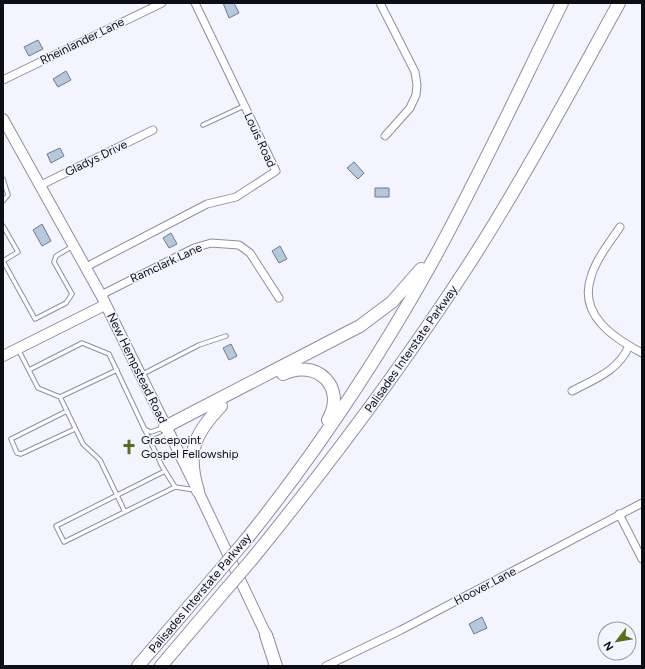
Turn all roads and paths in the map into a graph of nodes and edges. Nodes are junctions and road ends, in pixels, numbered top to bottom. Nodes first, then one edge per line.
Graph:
1 (162, 3) edge
2 (195, 3) edge
3 (380, 3) edge
4 (562, 3) edge
5 (619, 3) edge
6 (3, 80) edge
7 (244, 106) junction
8 (3, 119) edge
9 (204, 125) dead end
10 (153, 130) dead end
11 (385, 136) dead end
12 (3, 179) edge
13 (39, 186) junction
14 (465, 198) junction
15 (3, 201) edge
16 (3, 226) edge
17 (620, 226) dead end
18 (74, 246) junction
19 (3, 261) edge
20 (86, 267) junction
21 (101, 295) junction
22 (279, 298) dead end
23 (106, 305) junction
24 (226, 336) dead end
25 (629, 346) junction
26 (18, 349) junction
27 (642, 354) edge
28 (3, 356) edge
29 (29, 370) junction
30 (117, 370) junction
31 (140, 375) junction
32 (572, 391) dead end
33 (60, 398) junction
34 (221, 406) junction
35 (67, 411) junction
36 (143, 428) junction
37 (75, 429) junction
38 (167, 430) junction
39 (153, 448) junction
40 (165, 471) junction
41 (175, 487) junction
42 (198, 491) junction
43 (282, 493) junction
44 (118, 495) junction
45 (642, 503) edge
46 (126, 512) junction
47 (619, 514) junction
48 (642, 559) edge
49 (210, 609) junction
50 (266, 635) junction
51 (138, 666) edge
52 (161, 666) edge
53 (166, 666) edge
54 (276, 666) edge
55 (281, 666) edge
56 (326, 666) edge

1 - 6 street, Rheinlander Lane
2 - 7 street, Louis Road
3 - 11 street
4 - 14 highway, Palisades Interstate Parkway
5 - 49 highway, Palisades Interstate Parkway, bridge
7 - 9 lane
7 - 20 street, Louis Road
8 - 13 street, New Hempstead Road
10 - 13 street, Gladys Drive
12 - 15 lane
13 - 18 street, New Hempstead Road
14 - 38 highway
14 - 43 highway, Palisades Interstate Parkway
16 - 19 lane
17 - 25 street
18 - 19 lane
18 - 20 street, New Hempstead Road
20 - 21 street, New Hempstead Road
21 - 22 street, Ramclark Lane
21 - 23 street, New Hempstead Road
23 - 26 street
23 - 31 street, New Hempstead Road
24 - 31 lane
25 - 27 street
25 - 32 street
26 - 28 street
26 - 29 lane
29 - 30 lane
29 - 33 lane
30 - 33 lane
30 - 36 lane
31 - 38 street, New Hempstead Road
33 - 35 lane
34 - 38 highway
34 - 42 highway
34 - 43 highway
35 - 37 lane
35 - 37 lane
36 - 38 lane
36 - 39 lane
37 - 44 lane
38 - 39 lane
38 - 42 street, New Hempstead Road
39 - 40 lane
40 - 41 lane
40 - 44 lane
41 - 42 lane
41 - 46 lane
42 - 50 street, New Hempstead Road
43 - 51 highway, Palisades Interstate Parkway, bridge
44 - 46 lane
44 - 46 lane
45 - 47 street, Hoover Lane
47 - 48 street
47 - 56 street, Hoover Lane
49 - 52 highway, Palisades Interstate Parkway
49 - 53 highway
50 - 54 highway
50 - 55 street, New Hempstead Road

